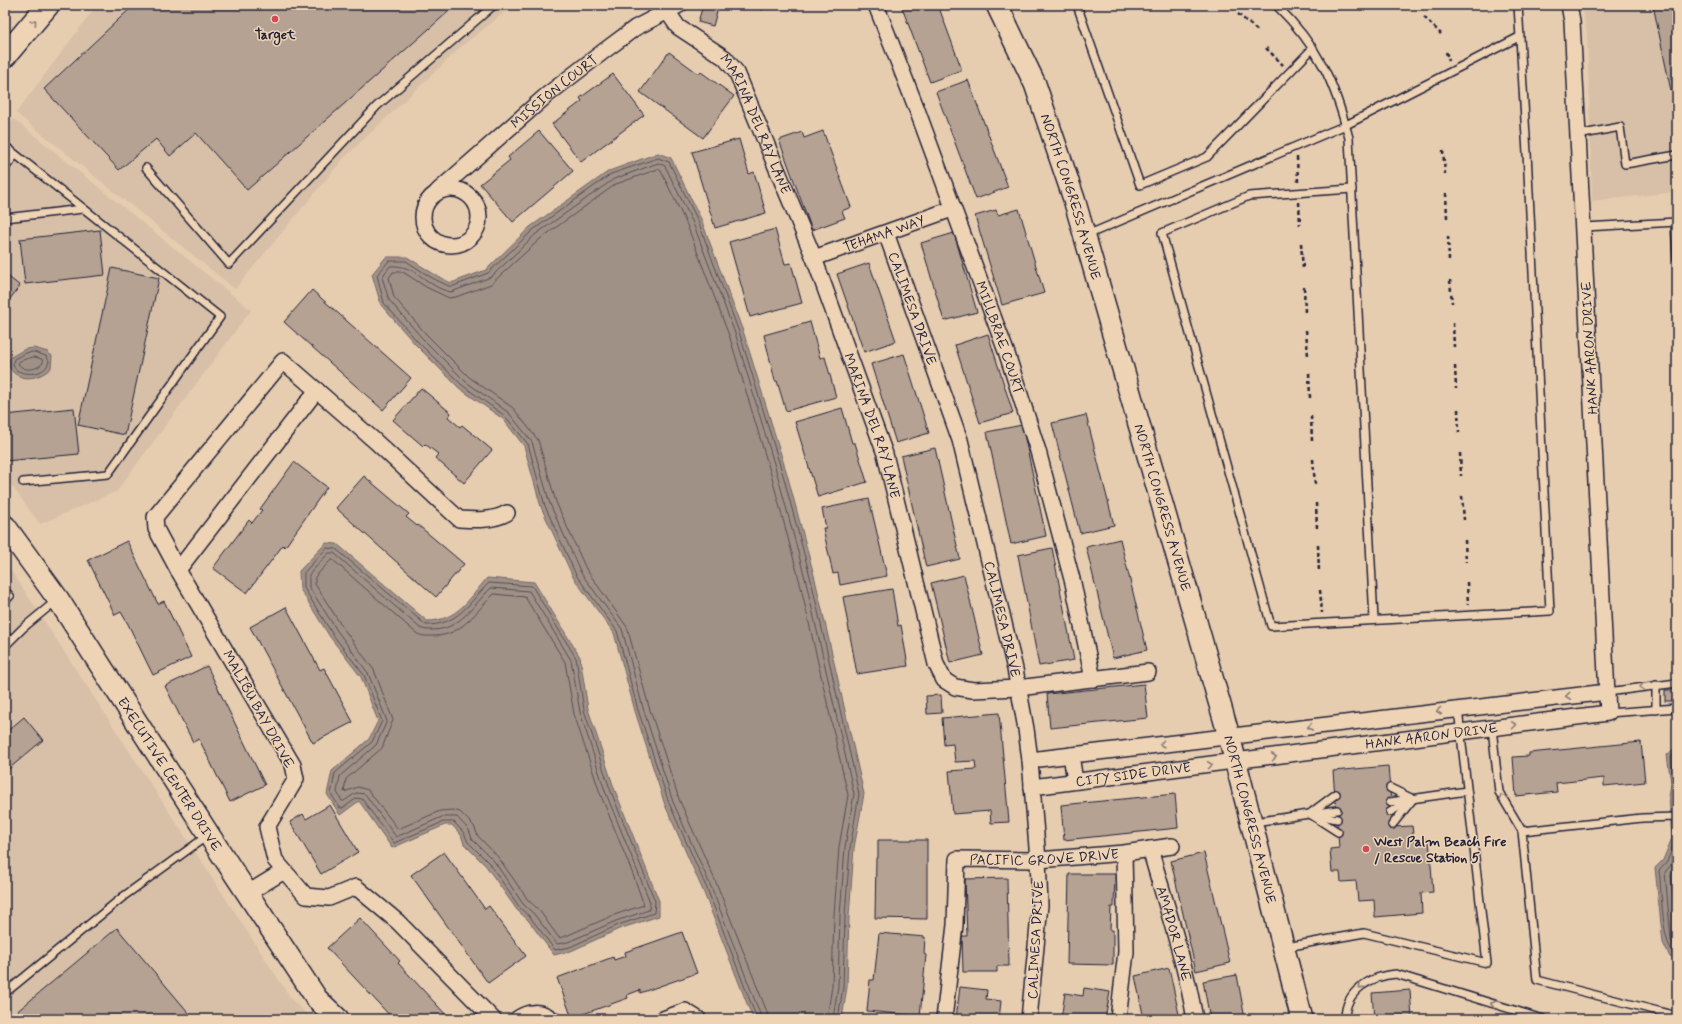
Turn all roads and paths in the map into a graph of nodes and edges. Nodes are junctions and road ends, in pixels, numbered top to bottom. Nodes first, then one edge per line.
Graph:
1 (48, 5) edge
2 (494, 5) edge
3 (876, 5) edge
4 (997, 5) edge
5 (1077, 5) edge
6 (1276, 5) edge
7 (1518, 5) edge
8 (1570, 5) edge
9 (673, 8) edge
10 (1238, 14) dead end
11 (1424, 17) dead end
12 (1258, 31) dead end
13 (1441, 34) dead end
14 (1519, 37) junction
15 (1266, 48) dead end
16 (1313, 48) junction
17 (1446, 52) dead end
18 (5, 56) edge
19 (1449, 62) dead end
20 (1284, 66) dead end
21 (1346, 125) junction
22 (1578, 135) junction
23 (5, 146) edge
24 (1443, 150) dead end
25 (15, 155) junction
26 (1677, 155) edge
27 (1296, 156) dead end
28 (5, 168) edge
29 (146, 168) dead end
30 (1445, 174) dead end
31 (1298, 182) dead end
32 (1352, 189) junction
33 (438, 191) dead end
34 (1446, 193) dead end
35 (1299, 200) dead end
36 (83, 209) junction
37 (952, 209) junction
38 (5, 218) edge
39 (1447, 218) dead end
40 (1676, 222) edge
41 (1300, 225) dead end
42 (1584, 227) junction
43 (886, 233) junction
44 (1085, 236) junction
45 (1448, 236) dead end
46 (1301, 243) dead end
47 (814, 258) junction
48 (1677, 258) edge
49 (1449, 260) dead end
50 (1303, 269) dead end
51 (1450, 280) dead end
52 (1304, 287) dead end
53 (1452, 303) dead end
54 (1305, 312) dead end
55 (1453, 323) dead end
56 (1306, 330) dead end
57 (1454, 347) dead end
58 (1308, 356) dead end
59 (1455, 366) dead end
60 (1308, 373) dead end
61 (1456, 389) dead end
62 (317, 390) junction
63 (1310, 398) dead end
64 (1458, 409) dead end
65 (1311, 416) dead end
66 (1459, 433) dead end
67 (1312, 441) dead end
68 (1460, 453) dead end
69 (1313, 459) dead end
70 (1461, 476) dead end
71 (23, 482) dead end
72 (1315, 485) dead end
73 (1462, 496) dead end
74 (1316, 503) dead end
75 (507, 513) dead end
76 (1464, 520) dead end
77 (5, 526) edge
78 (1317, 529) dead end
79 (1465, 540) dead end
80 (1318, 545) dead end
81 (1466, 562) dead end
82 (178, 570) junction
83 (1319, 572) dead end
84 (1467, 582) dead end
85 (5, 590) edge
86 (1320, 590) dead end
87 (58, 599) junction
88 (5, 601) edge
89 (1469, 615) junction
90 (1374, 620) junction
91 (1322, 623) junction
92 (5, 646) edge
93 (1148, 672) dead end
94 (1093, 679) junction
95 (1677, 683) edge
96 (1656, 685) junction
97 (1018, 688) junction
98 (1607, 692) junction
99 (1677, 708) edge
100 (1458, 709) junction
101 (1656, 710) junction
102 (1608, 713) junction
103 (1492, 728) junction
104 (1460, 732) junction
105 (1228, 736) junction
106 (1136, 747) junction
107 (1071, 755) junction
108 (1030, 760) junction
109 (1235, 761) junction
110 (1141, 773) junction
111 (1075, 781) junction
112 (1032, 787) junction
113 (1390, 788) dead end
114 (1467, 791) junction
115 (1336, 794) dead end
116 (1413, 799) junction
117 (1390, 802) dead end
118 (1337, 810) dead end
119 (1390, 812) dead end
120 (1310, 814) junction
121 (1677, 817) edge
122 (1337, 819) dead end
123 (1251, 822) junction
124 (1392, 825) dead end
125 (1522, 831) junction
126 (1338, 832) dead end
127 (209, 834) junction
128 (1172, 846) dead end
129 (1150, 850) junction
130 (1124, 853) junction
131 (1038, 860) junction
132 (284, 871) junction
133 (248, 893) junction
134 (1285, 948) junction
135 (5, 993) edge
136 (1677, 1016) edge
137 (338, 1019) edge
138 (492, 1019) edge
139 (517, 1019) edge
140 (552, 1019) edge
141 (663, 1019) edge
142 (698, 1019) edge
143 (944, 1019) edge
144 (1029, 1019) edge
145 (1118, 1019) edge
146 (1195, 1019) edge
147 (1302, 1019) edge
148 (1345, 1019) edge
149 (1543, 1019) edge

18 -> 1 main road
2 - 29 lane
3 - 37 street, MILLBRAE COURT
4 - 44 street, NORTH CONGRESS AVENUE
5 - 16 lane
6 - 16 lane
7 - 14 lane
8 - 22 street, HANK AARON DRIVE
9 - 33 street, MISSION COURT
9 - 47 street, MARINA DEL RAY LANE
10 - 12 path
11 - 13 path
14 - 21 lane
14 - 89 lane
15 - 20 path
16 - 21 lane
17 - 19 path
21 - 32 lane
21 - 44 lane
22 - 26 lane
22 - 42 street, HANK AARON DRIVE
23 - 25 lane
24 - 30 path
25 - 28 lane
25 - 36 lane
27 - 31 path
32 - 90 lane
32 - 91 lane
34 - 39 path
35 - 41 path
36 - 38 lane
36 - 71 lane
37 - 43 street, TEHAMA WAY
37 - 94 street, MILLBRAE COURT
40 - 42 lane
40 - 48 lane
42 - 98 street, HANK AARON DRIVE
43 - 47 street, TEHAMA WAY
43 - 97 street, CALIMESA DRIVE
44 - 105 street, NORTH CONGRESS AVENUE
45 - 49 path
46 - 50 path
47 - 97 street, MARINA DEL RAY LANE
51 - 53 path
52 - 54 path
55 - 57 path
56 - 58 path
59 - 61 path
60 - 63 path
62 - 75 street, MALIBU BAY DRIVE
62 - 82 street
62 - 82 street, MALIBU BAY DRIVE
64 - 66 path
65 - 67 path
68 - 70 path
69 - 72 path
73 - 76 path
74 - 78 path
77 - 87 street, EXECUTIVE CENTER DRIVE
79 - 81 path
80 - 83 path
82 - 132 street, MALIBU BAY DRIVE
84 - 89 path
85 - 88 lane
86 - 91 path
87 - 92 lane
87 - 127 street, EXECUTIVE CENTER DRIVE
89 - 90 lane
90 - 91 lane
93 - 94 street, MARINA DEL RAY LANE
94 - 97 street, MARINA DEL RAY LANE
95 - 96 lane
96 -> 98 lane
96 - 101 lane
97 - 108 street, CALIMESA DRIVE
98 -> 100 street, HANK AARON DRIVE
98 - 102 street, HANK AARON DRIVE
99 - 101 lane
100 - 104 lane
100 -> 105 street, HANK AARON DRIVE
101 - 102 lane
103 -> 102 street, HANK AARON DRIVE
103 - 104 street, HANK AARON DRIVE
125 -> 103 lane
109 -> 104 street, HANK AARON DRIVE
104 - 114 lane
105 -> 106 street, CITY SIDE DRIVE
105 - 109 street, NORTH CONGRESS AVENUE
106 - 107 street, CITY SIDE DRIVE
106 - 110 street
107 - 108 street, CITY SIDE DRIVE
107 - 111 street
108 - 112 street, CALIMESA DRIVE
110 -> 109 street, CITY SIDE DRIVE
109 - 123 street, NORTH CONGRESS AVENUE
110 - 111 street, CITY SIDE DRIVE
111 - 112 street, CITY SIDE DRIVE
112 - 131 street, CALIMESA DRIVE
113 - 116 lane
114 - 116 lane
114 - 134 lane
115 - 120 lane
116 - 117 lane
116 - 119 lane
116 - 124 lane
118 - 120 lane
120 - 122 lane
120 - 123 lane
120 - 126 lane
121 - 125 lane
123 - 134 street, NORTH CONGRESS AVENUE
125 - 136 lane
127 - 133 street, EXECUTIVE CENTER DRIVE
127 - 135 lane
128 - 129 street, PACIFIC GROVE DRIVE
129 - 130 street, PACIFIC GROVE DRIVE
129 - 146 street, AMADOR LANE
130 - 131 street, PACIFIC GROVE DRIVE
130 - 145 street
131 - 143 street, PACIFIC GROVE DRIVE
131 - 144 street, CALIMESA DRIVE
132 - 133 street
132 - 138 street, MALIBU BAY DRIVE
133 - 137 street, EXECUTIVE CENTER DRIVE
134 - 147 street, NORTH CONGRESS AVENUE
139 - 140 street
141 - 142 street
149 -> 148 lane

